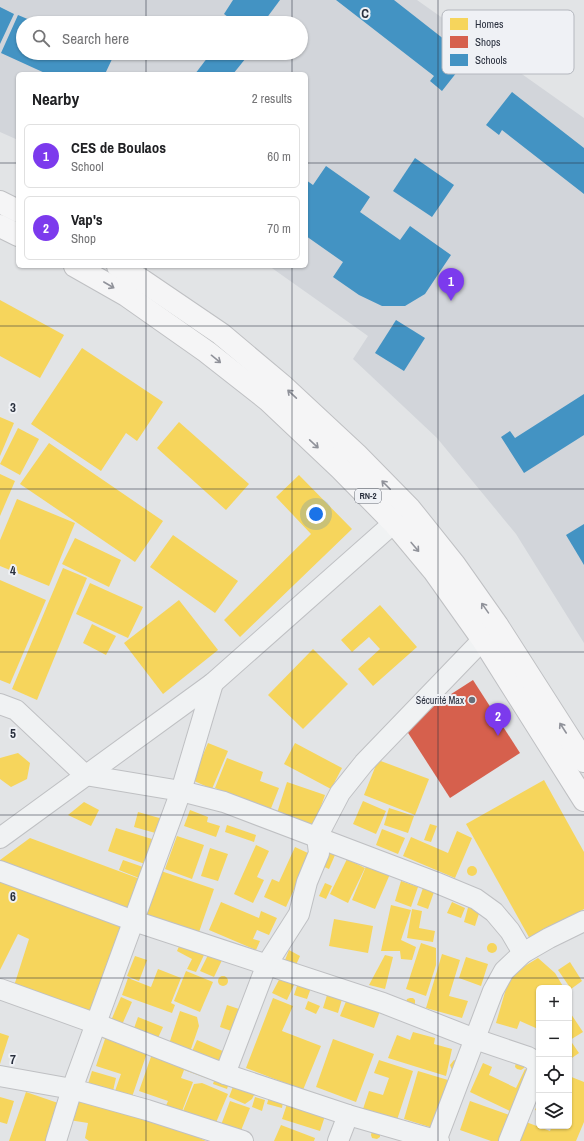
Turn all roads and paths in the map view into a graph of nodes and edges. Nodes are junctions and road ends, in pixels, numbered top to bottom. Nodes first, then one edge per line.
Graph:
1 (0, 202) edge
2 (16, 210) edge
3 (0, 226) edge
4 (16, 234) edge
5 (79, 268) edge
6 (122, 268) edge
7 (402, 516) junction
8 (490, 632) junction
9 (213, 683) junction
10 (0, 704) edge
11 (584, 761) edge
12 (85, 776) junction
13 (181, 791) junction
14 (584, 800) edge
15 (317, 837) junction
16 (0, 838) edge
17 (0, 871) edge
18 (134, 921) junction
19 (584, 921) edge
20 (523, 953) junction
21 (267, 964) junction
22 (0, 989) edge
23 (97, 1024) junction
24 (475, 1039) junction
25 (225, 1074) junction
26 (0, 1076) edge
27 (72, 1090) junction
28 (348, 1115) junction
29 (56, 1141) edge
30 (243, 1141) edge
31 (338, 1141) edge
32 (437, 1141) edge
33 (509, 1141) edge

1 - 2 main road
3 - 4 main road
5 -> 7 main road, RN-2
7 -> 6 main road, RN-2
7 - 8 main road, RN-2
7 - 9 street
11 -> 8 main road, RN-2
8 - 14 main road, RN-2
8 - 15 street
9 - 12 street
9 - 13 street
10 - 12 street
12 - 13 street
12 - 16 street
13 - 15 street
13 - 18 street
15 - 20 street
15 - 21 street
17 - 18 street
18 - 21 street
18 - 23 street
19 - 20 street
20 - 24 street
21 - 24 street
21 - 25 street
22 - 23 street
23 - 25 street
23 - 27 street
24 - 32 street
24 - 33 street
25 - 28 street
26 - 27 street
27 - 29 street
27 - 30 street
28 - 31 street
28 - 32 street

